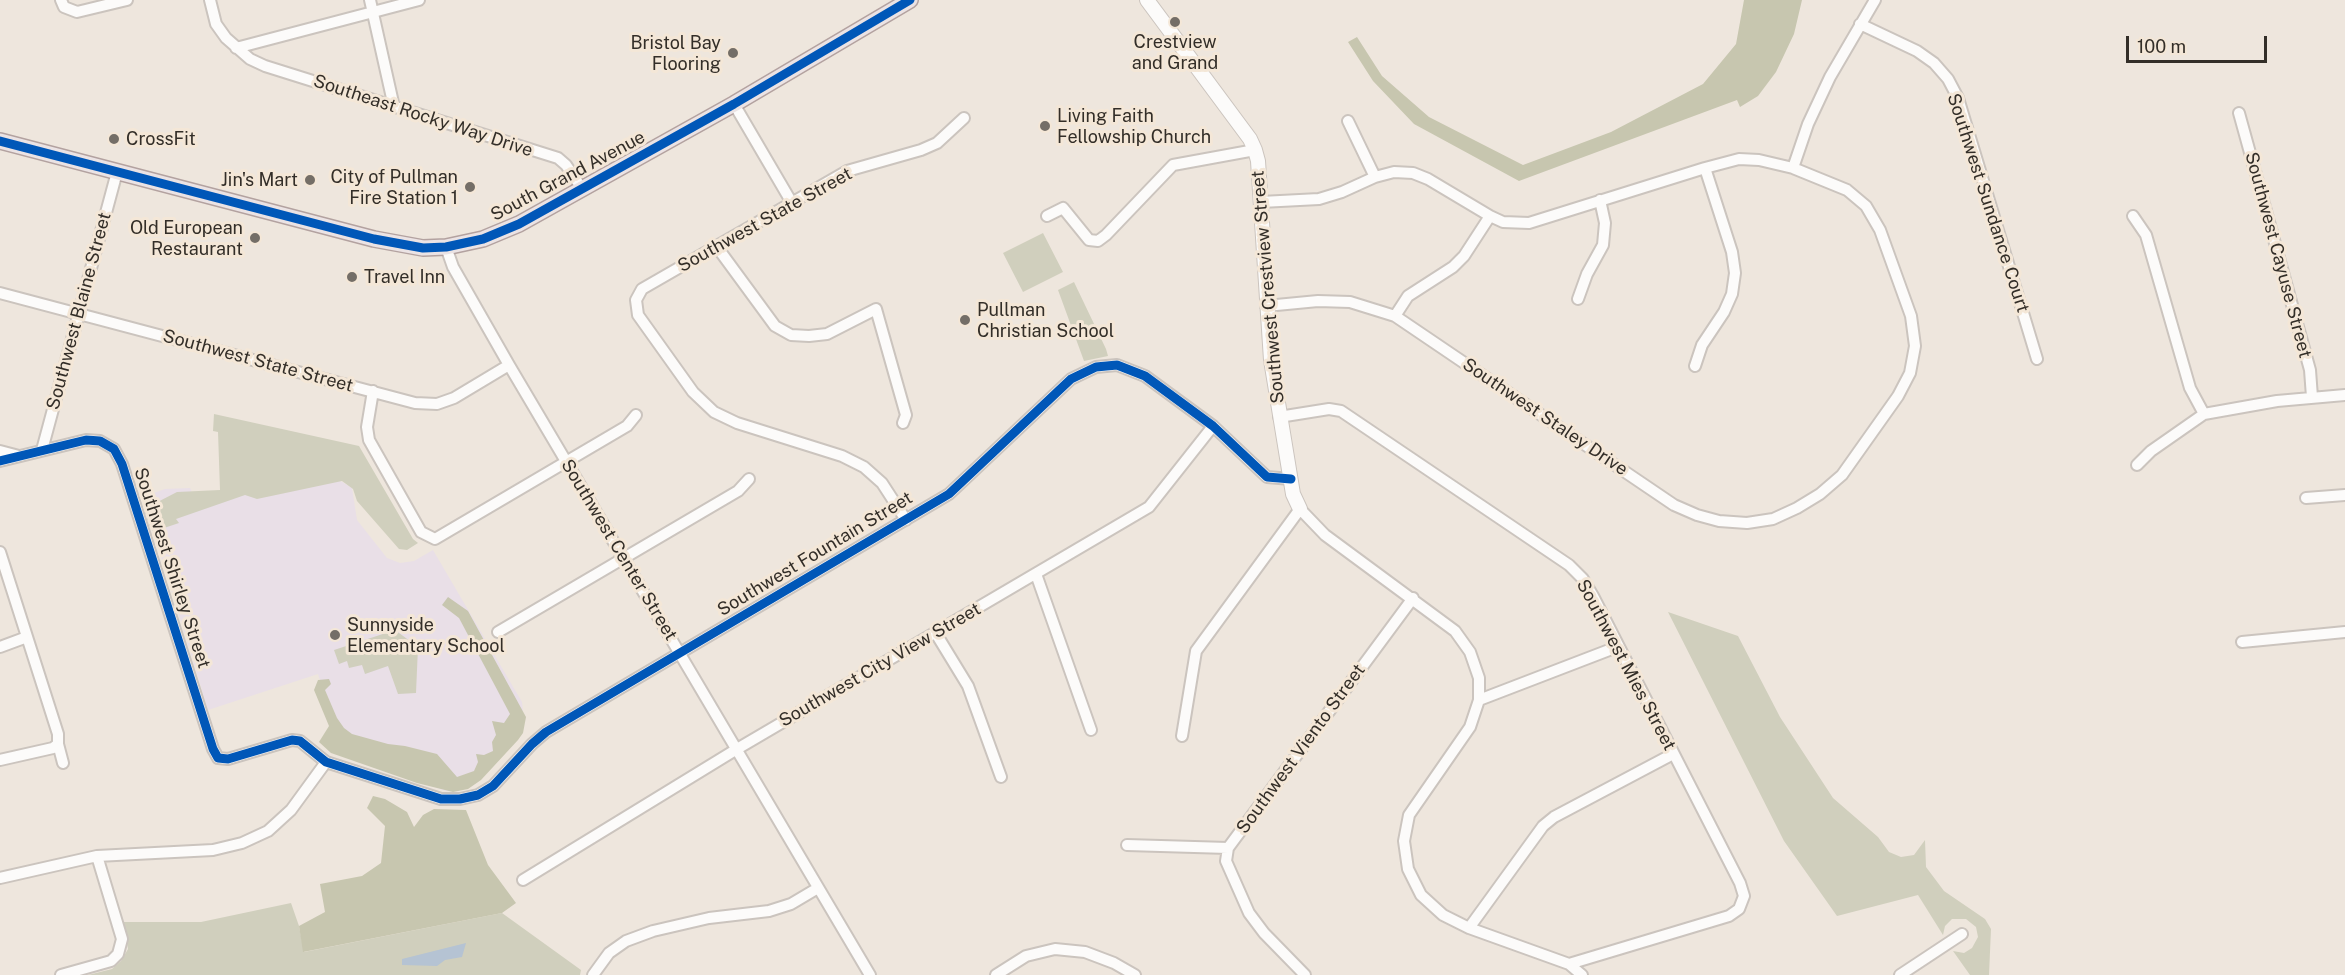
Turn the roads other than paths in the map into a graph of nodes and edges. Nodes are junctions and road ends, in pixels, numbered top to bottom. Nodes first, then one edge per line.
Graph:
1 (127, 0) edge
2 (210, 0) edge
3 (370, 0) edge
4 (419, 0) edge
5 (910, 0) edge
6 (1147, 0) edge
7 (1875, 0) edge
8 (62, 1) edge
9 (373, 12) junction
10 (1860, 24) junction
11 (236, 48) junction
12 (734, 104) junction
13 (394, 107) junction
14 (2239, 113) dead end
15 (964, 118) dead end
16 (1348, 121) dead end
17 (0, 141) edge
18 (1255, 150) junction
19 (1705, 168) junction
20 (1794, 168) junction
21 (117, 172) junction
22 (1375, 177) junction
23 (583, 190) junction
24 (1600, 200) junction
25 (1261, 202) junction
26 (792, 203) junction
27 (1047, 216) dead end
28 (1490, 216) junction
29 (2133, 216) dead end
30 (717, 246) junction
31 (446, 247) junction
32 (0, 293) edge
33 (1578, 299) dead end
34 (1266, 306) junction
35 (77, 314) junction
36 (1395, 316) junction
37 (2037, 359) dead end
38 (509, 365) junction
39 (1695, 366) dead end
40 (373, 392) junction
41 (2345, 395) edge
42 (2312, 397) junction
43 (2204, 414) junction
44 (636, 416) dead end
45 (1279, 417) junction
46 (903, 423) dead end
47 (1213, 426) junction
48 (42, 450) junction
49 (0, 451) edge
50 (19, 456) junction
51 (0, 461) edge
52 (567, 462) junction
53 (2137, 465) dead end
54 (749, 479) dead end
55 (1291, 479) junction
56 (2345, 495) edge
57 (2306, 498) dead end
58 (1300, 508) junction
59 (906, 520) junction
60 (0, 552) edge
61 (622, 557) junction
62 (1036, 574) junction
63 (1413, 598) junction
64 (498, 632) dead end
65 (935, 632) junction
66 (2345, 632) edge
67 (27, 637) junction
68 (2242, 642) dead end
69 (0, 647) edge
70 (1617, 647) junction
71 (680, 654) junction
72 (1479, 700) junction
73 (1091, 730) dead end
74 (1182, 736) dead end
75 (58, 744) junction
76 (737, 749) junction
77 (1673, 754) junction
78 (0, 760) edge
79 (326, 762) junction
80 (63, 763) dead end
81 (1001, 777) dead end
82 (1127, 845) dead end
83 (1228, 848) junction
84 (97, 856) junction
85 (0, 878) edge
86 (523, 880) dead end
87 (818, 888) junction
88 (1469, 928) junction
89 (1962, 934) dead end
90 (1569, 964) junction
91 (61, 975) edge
92 (593, 975) edge
93 (870, 975) edge
94 (996, 975) edge
95 (1135, 975) edge
96 (1305, 975) edge
97 (1582, 975) edge
98 (1900, 975) edge

1 - 8 street
2 - 11 street, Southeast Rocky Way Drive
3 - 9 street
4 - 9 street
5 - 12 main road, South Grand Avenue
6 - 18 street, Southwest Crestview Street
7 - 10 street
9 - 11 street
9 - 13 street
10 - 20 street
10 - 37 street, Southwest Sundance Court
11 - 13 street, Southeast Rocky Way Drive
12 - 23 main road, South Grand Avenue
12 - 26 street
13 - 23 street, Southeast Rocky Way Drive
14 - 42 street, Southwest Cayuse Street
15 - 26 street, Southwest State Street
16 - 22 street
17 - 21 main road, South Grand Avenue
18 - 25 street, Southwest Crestview Street
18 - 27 street
19 - 20 street, Southwest Staley Drive
19 - 24 street, Southwest Staley Drive
19 - 39 street
20 - 36 street, Southwest Staley Drive
21 - 31 main road, South Grand Avenue
21 - 35 street, Southwest Blaine Street
22 - 25 street, Southwest Staley Drive
22 - 28 street, Southwest Staley Drive
23 - 31 main road, South Grand Avenue
24 - 28 street, Southwest Staley Drive
24 - 33 street
25 - 34 street, Southwest Crestview Street
26 - 30 street, Southwest State Street
28 - 36 street
29 - 43 street
30 - 46 street
30 - 59 street, Southwest State Street
31 - 38 street, Southwest Center Street
32 - 35 street, Southwest State Street
34 - 36 street, Southwest Staley Drive
34 - 45 street, Southwest Crestview Street
35 - 40 street, Southwest State Street
35 - 48 street, Southwest Blaine Street
38 - 40 street, Southwest State Street
38 - 52 street, Southwest Center Street
40 - 52 street
41 - 42 street
42 - 43 street
43 - 53 street
44 - 52 street
45 - 55 street, Southwest Crestview Street
45 - 70 street, Southwest Mies Street
47 - 55 street, Southwest Fountain Street
47 - 59 street, Southwest Fountain Street
47 - 62 street, Southwest City View Street
48 - 50 street
48 - 79 street, Southwest Shirley Street
49 - 50 street
50 - 51 street
52 - 61 street, Southwest Center Street
54 - 61 street
55 - 58 street, Southwest Crestview Street
56 - 57 street
58 - 63 street, Southwest Crestview Street
58 - 74 street
59 - 71 street, Southwest Fountain Street
60 - 67 street
61 - 64 street
61 - 71 street, Southwest Center Street
62 - 65 street, Southwest City View Street
62 - 73 street
63 - 72 street, Southwest Crestview Street
63 - 83 street, Southwest Viento Street
65 - 76 street, Southwest City View Street
65 - 81 street
66 - 68 street
67 - 69 street
67 - 75 street
70 - 72 street
70 - 77 street, Southwest Mies Street
71 - 76 street, Southwest Center Street
71 - 79 street, Southwest Fountain Street
72 - 88 street, Southwest Crestview Street
75 - 78 street
75 - 80 street
76 - 86 street, Southwest City View Street
76 - 87 street, Southwest Center Street
77 - 88 street
77 - 90 street, Southwest Mies Street
79 - 84 street
82 - 83 street, Southwest Viento Street
83 - 96 street
84 - 85 street
84 - 91 street
87 - 92 street
87 - 93 street, Southwest Center Street
88 - 90 street, Southwest Crestview Street
89 - 98 street
90 - 97 street, Southwest Crestview Street
94 - 95 street

